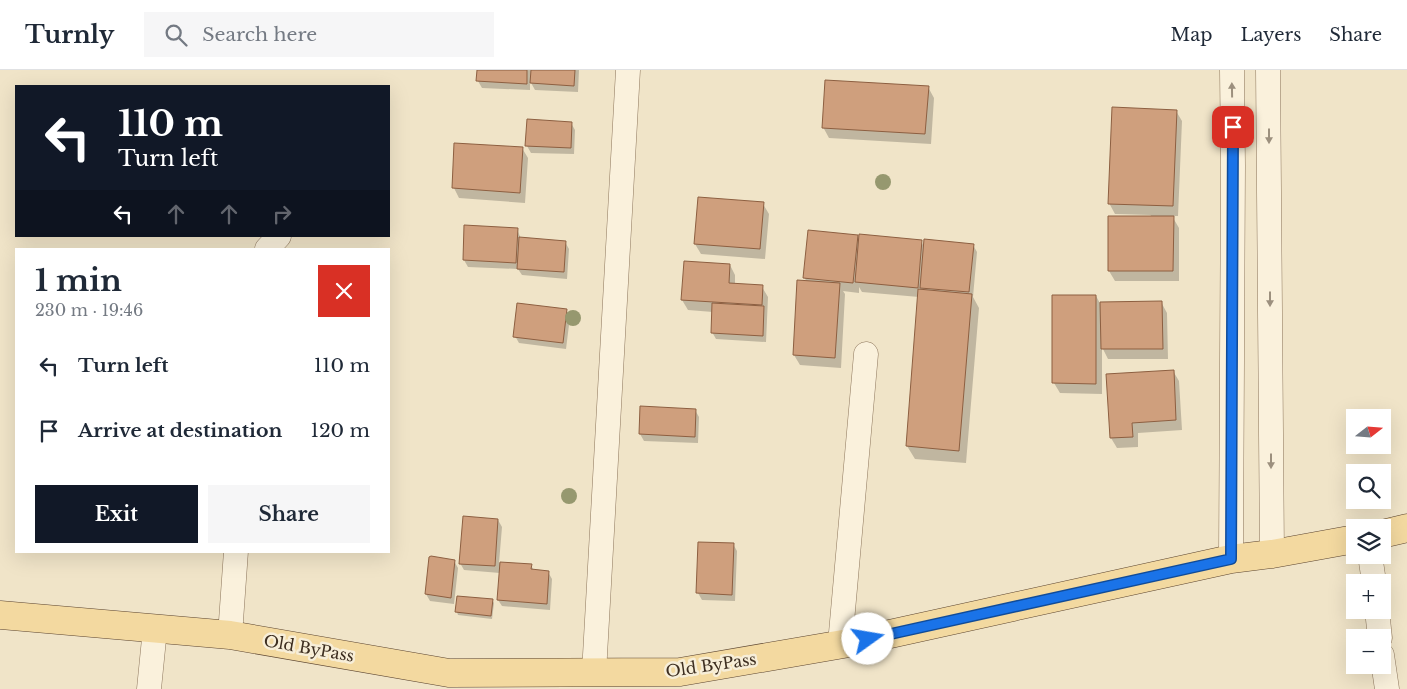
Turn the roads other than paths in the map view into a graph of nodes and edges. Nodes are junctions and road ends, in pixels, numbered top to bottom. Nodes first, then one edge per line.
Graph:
1 (628, 70) edge
2 (1232, 70) edge
3 (1268, 70) edge
4 (278, 237) edge
5 (268, 248) edge
6 (866, 354) dead end
7 (1407, 528) edge
8 (1391, 532) edge
9 (1346, 541) edge
10 (236, 553) edge
11 (1272, 554) junction
12 (1231, 559) junction
13 (0, 615) edge
14 (155, 629) junction
15 (230, 635) junction
16 (840, 644) junction
17 (594, 673) junction
18 (1385, 674) edge
19 (546, 681) edge
20 (650, 681) edge
21 (149, 689) edge
22 (1387, 689) edge

1 - 17 street
12 -> 2 street
3 -> 11 street
4 - 5 street
6 - 16 street
7 - 8 main road
9 - 11 main road, Old ByPass
10 - 15 street
11 - 12 main road, Old ByPass
12 - 16 main road, Old ByPass
13 - 14 main road, Old ByPass
14 - 15 main road, Old ByPass
14 - 21 street
15 - 19 main road, Old ByPass
16 - 20 main road, Old ByPass
17 - 19 main road, Old ByPass
17 - 20 main road, Old ByPass
18 - 22 street

